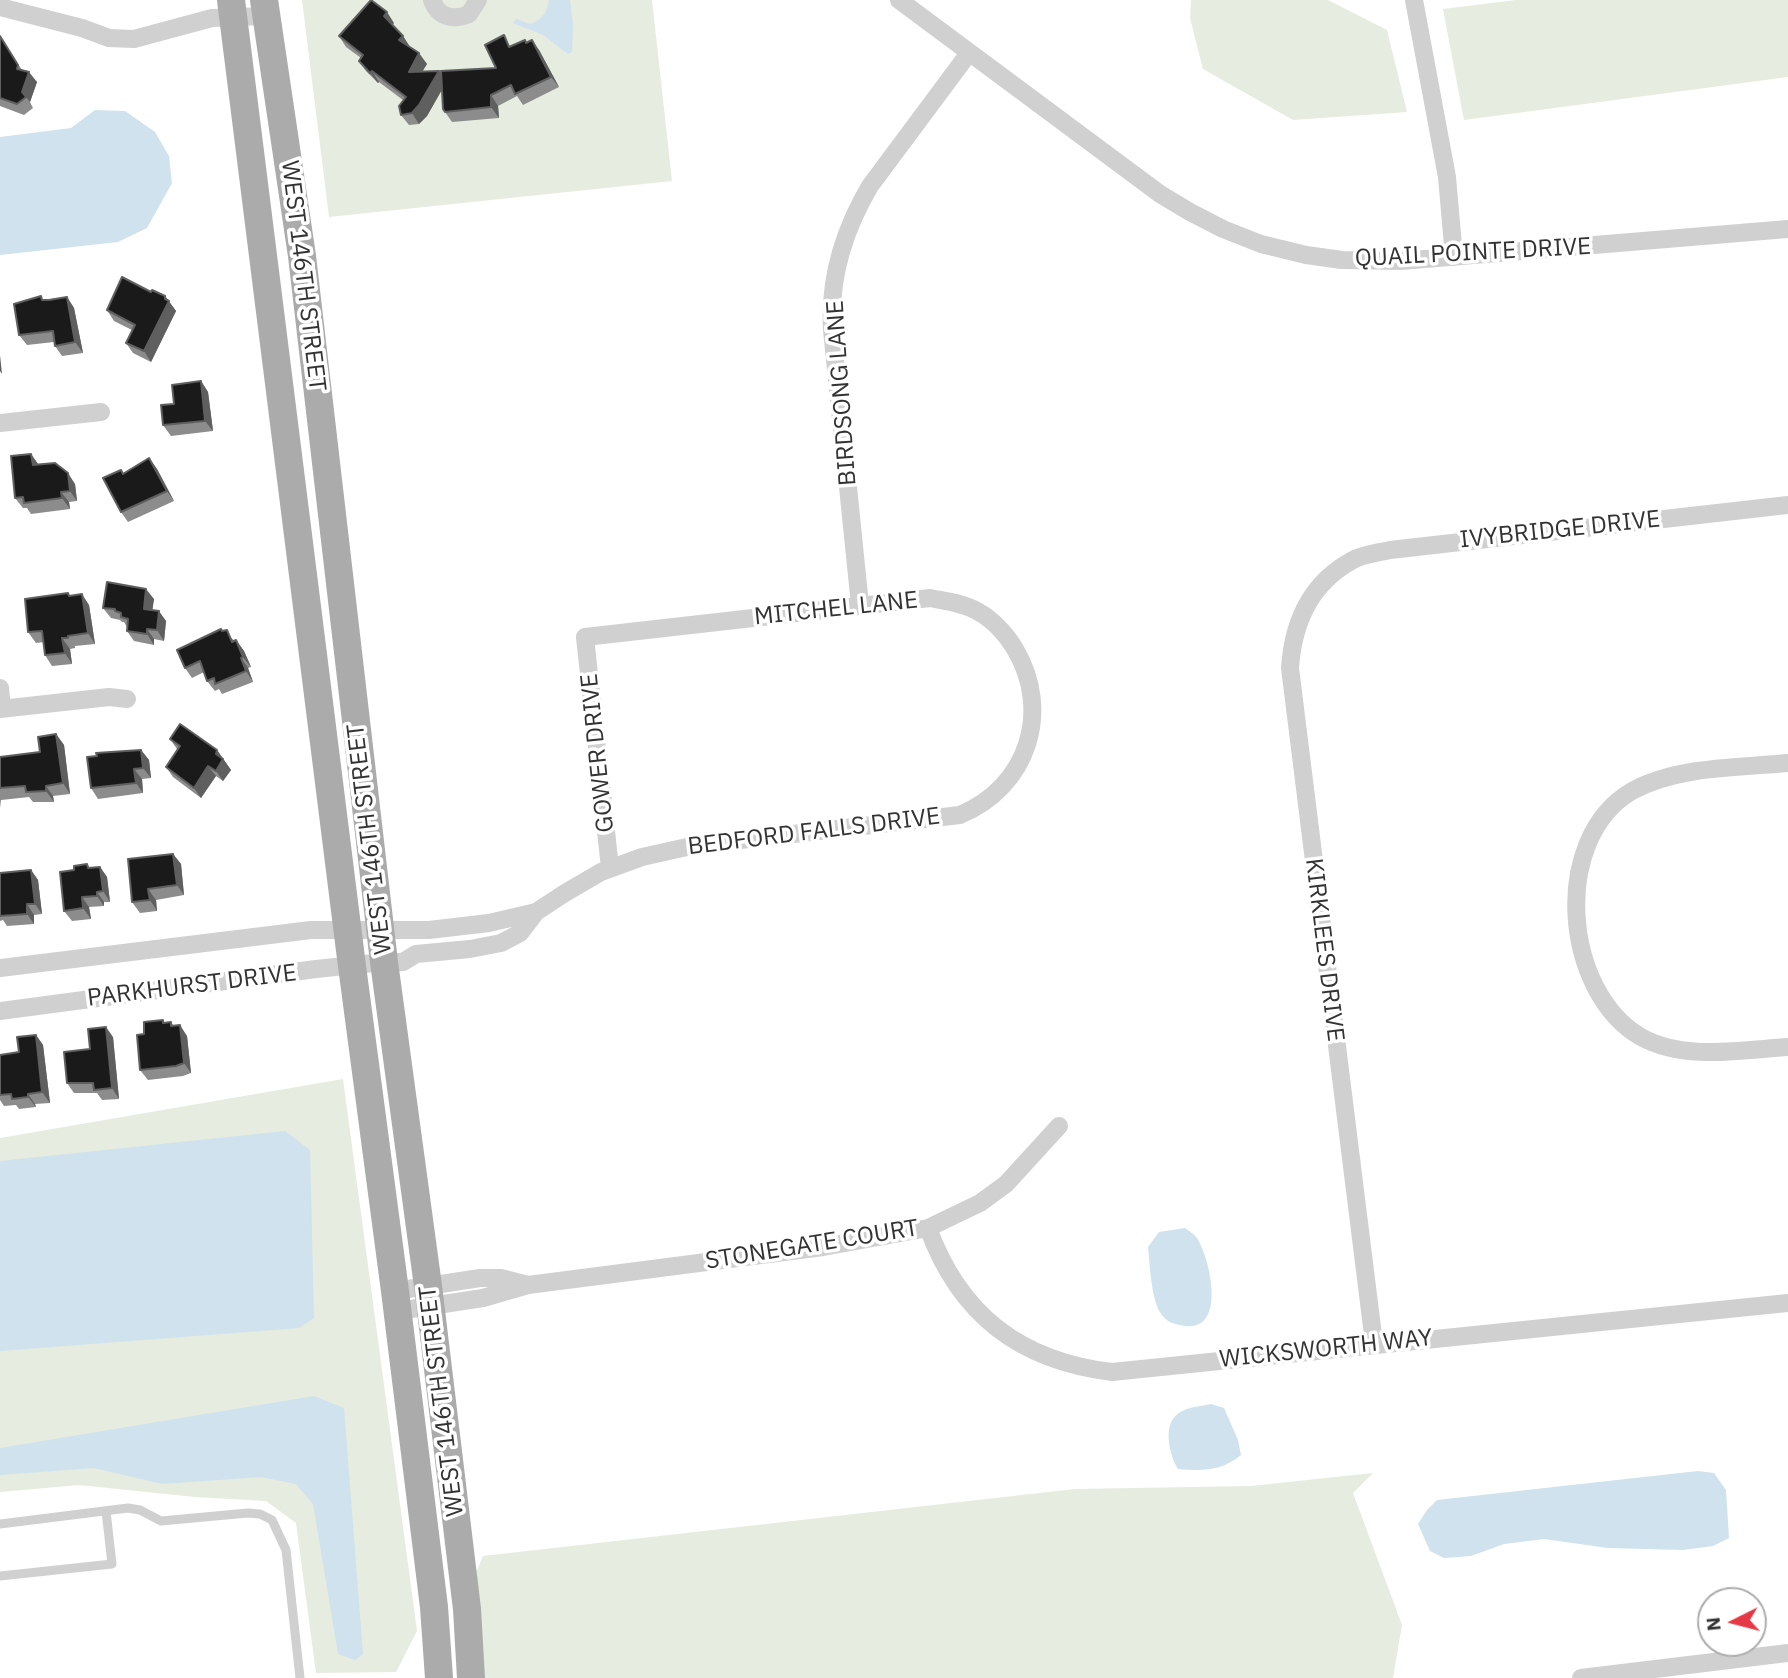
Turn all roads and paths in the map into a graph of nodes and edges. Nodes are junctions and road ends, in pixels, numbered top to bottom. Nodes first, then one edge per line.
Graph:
1 (432, 0) edge
2 (478, 0) edge
3 (899, 0) edge
4 (1414, 0) edge
5 (0, 6) edge
6 (232, 8) edge
7 (265, 8) edge
8 (43, 9) edge
9 (969, 53) junction
10 (1788, 229) edge
11 (1454, 257) junction
12 (101, 412) dead end
13 (0, 423) edge
14 (1788, 505) edge
15 (1337, 571) joint
16 (860, 605) junction
17 (585, 637) joint
18 (0, 688) edge
19 (127, 699) dead end
20 (1034, 700) joint
21 (1, 709) edge
22 (1788, 762) edge
23 (610, 868) junction
24 (536, 912) junction
25 (381, 931) junction
26 (349, 932) junction
27 (384, 962) junction
28 (352, 965) junction
29 (0, 968) edge
30 (0, 1011) edge
31 (1788, 1047) edge
32 (1059, 1126) dead end
33 (928, 1228) junction
34 (429, 1296) junction
35 (397, 1301) junction
36 (1788, 1303) edge
37 (1374, 1343) junction
38 (106, 1511) junction
39 (0, 1524) edge
40 (0, 1576) edge
41 (1788, 1653) edge
42 (1630, 1675) edge
43 (300, 1678) edge
44 (439, 1678) edge
45 (471, 1678) edge
46 (1581, 1678) edge

1 - 2 street
3 - 9 street, QUAIL POINTE DRIVE
4 - 11 street
5 - 8 street
6 - 7 street
6 - 8 street
6 - 26 main road, WEST 146TH STREET
7 - 25 main road, WEST 146TH STREET
9 - 11 street, QUAIL POINTE DRIVE
9 - 16 street, BIRDSONG LANE
10 - 11 street, QUAIL POINTE DRIVE
12 - 13 street
14 - 15 street, IVYBRIDGE DRIVE
15 - 37 street, KIRKLEES DRIVE
16 - 17 street, MITCHEL LANE
16 - 20 street, MITCHEL LANE
17 - 23 street, GOWER DRIVE
18 - 21 street
19 - 21 street
20 - 23 street, BEDFORD FALLS DRIVE
22 - 31 street
23 - 24 street, BEDFORD FALLS DRIVE
24 - 25 street, BEDFORD FALLS DRIVE
24 - 27 street, BEDFORD FALLS DRIVE
25 - 26 street, PARKHURST DRIVE
25 - 27 main road, WEST 146TH STREET
26 - 28 main road, WEST 146TH STREET
26 - 29 street, PARKHURST DRIVE
27 - 28 street, PARKHURST DRIVE
27 - 34 main road, WEST 146TH STREET
28 - 30 street, PARKHURST DRIVE
28 - 35 main road, WEST 146TH STREET
32 - 33 street, STONEGATE COURT
33 - 34 street, STONEGATE COURT
33 - 37 street, WICKSWORTH WAY
34 - 35 street, STONEGATE COURT
34 - 45 main road, WEST 146TH STREET
35 - 44 main road, WEST 146TH STREET
36 - 37 street, WICKSWORTH WAY
38 - 39 lane
38 - 40 lane
38 - 43 lane
41 - 42 street
42 - 46 street

